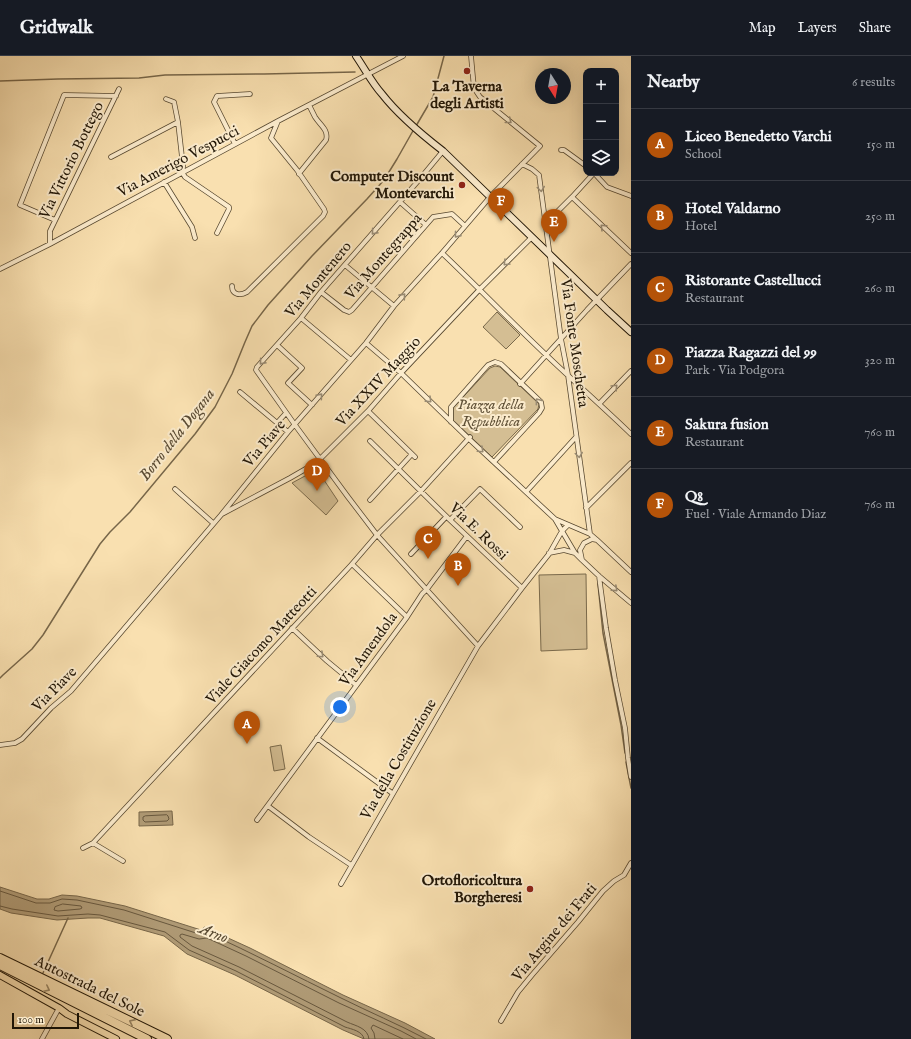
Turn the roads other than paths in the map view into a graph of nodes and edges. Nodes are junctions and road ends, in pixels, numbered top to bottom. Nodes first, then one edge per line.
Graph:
1 (356, 56) edge
2 (403, 56) edge
3 (471, 56) edge
4 (368, 74) junction
5 (119, 89) dead end
6 (250, 94) dead end
7 (116, 96) junction
8 (166, 98) dead end
9 (309, 105) junction
10 (278, 121) junction
11 (178, 122) junction
12 (235, 144) junction
13 (560, 150) dead end
14 (442, 151) junction
15 (111, 157) dead end
16 (522, 164) junction
17 (583, 164) edge
18 (182, 172) junction
19 (299, 174) junction
20 (591, 176) edge
21 (597, 176) edge
22 (164, 182) junction
23 (631, 196) edge
24 (490, 197) junction
25 (572, 197) junction
26 (400, 202) junction
27 (55, 220) junction
28 (546, 223) junction
29 (426, 225) junction
30 (464, 226) junction
31 (217, 233) dead end
32 (532, 237) junction
33 (195, 238) dead end
34 (50, 244) junction
35 (442, 253) junction
36 (631, 253) edge
37 (550, 256) junction
38 (631, 264) edge
39 (345, 265) junction
40 (0, 269) edge
41 (232, 286) dead end
42 (372, 287) junction
43 (480, 289) junction
44 (321, 292) junction
45 (597, 300) junction
46 (394, 306) junction
47 (301, 318) junction
48 (631, 332) edge
49 (561, 339) junction
50 (366, 343) junction
51 (276, 346) junction
52 (546, 356) junction
53 (351, 360) junction
54 (631, 371) edge
55 (402, 373) junction
56 (568, 375) junction
57 (521, 383) junction
58 (240, 392) dead end
59 (599, 404) junction
60 (312, 405) junction
61 (368, 411) junction
62 (286, 413) junction
63 (451, 422) junction
64 (277, 423) junction
65 (295, 425) junction
66 (288, 432) junction
67 (631, 434) edge
68 (576, 437) junction
69 (470, 438) junction
70 (370, 441) dead end
71 (320, 459) junction
72 (494, 462) junction
73 (631, 463) edge
74 (398, 469) junction
75 (175, 489) dead end
76 (421, 491) junction
77 (526, 492) junction
78 (370, 500) dead end
79 (586, 508) junction
80 (221, 515) junction
81 (448, 518) junction
82 (555, 519) junction
83 (213, 523) junction
84 (568, 525) junction
85 (520, 527) dead end
86 (562, 531) junction
87 (590, 534) junction
88 (377, 535) junction
89 (467, 536) junction
90 (598, 540) junction
91 (575, 553) junction
92 (411, 554) dead end
93 (549, 554) junction
94 (582, 560) junction
95 (631, 563) edge
96 (352, 564) junction
97 (626, 567) junction
98 (631, 572) edge
99 (599, 576) junction
100 (522, 588) junction
101 (427, 589) junction
102 (631, 603) edge
103 (407, 617) junction
104 (292, 628) junction
105 (478, 646) junction
106 (356, 684) junction
107 (317, 738) junction
108 (0, 744) edge
109 (631, 778) edge
110 (392, 793) junction
111 (268, 806) junction
112 (257, 820) dead end
113 (93, 843) junction
114 (83, 848) dead end
115 (123, 861) dead end
116 (631, 863) edge
117 (351, 866) junction
118 (341, 884) dead end
119 (0, 958) edge
120 (0, 965) edge
121 (0, 975) edge
122 (59, 1008) junction
123 (501, 1021) dead end
124 (42, 1039) edge
125 (116, 1039) edge
126 (147, 1039) edge
127 (167, 1039) edge

1 - 4 street
2 - 4 street, Via Amerigo Vespucci
3 -> 16 street, Via Piave
4 - 9 street, Via Amerigo Vespucci
4 - 14 street
5 - 7 street, Via Vittorio Bottego
6 - 12 street
7 - 27 street, Via Vittorio Bottego
7 - 27 street
8 - 11 street
9 - 10 street, Via Amerigo Vespucci
9 - 19 street
10 - 12 street, Via Amerigo Vespucci
10 - 19 street
11 - 15 street
11 - 18 street
12 - 18 street, Via Amerigo Vespucci
13 - 17 street
14 - 24 street
14 - 26 street, Via Montenero
16 - 24 street, Via Piave
16 -> 28 street, Via Fonte Moschetta
18 - 22 street, Via Amerigo Vespucci
18 - 31 street
19 - 41 street
20 - 25 street
21 - 23 street
22 - 33 street
22 - 34 street, Via Amerigo Vespucci
24 - 30 street, Via Piave
24 - 32 street
25 - 28 street
36 -> 25 street
26 - 29 street
26 -> 39 street, Via Montenero
27 - 34 street, Via Vittorio Bottego
28 - 37 street, Via Fonte Moschetta
29 - 30 street, Via Montegrappa
29 - 42 street, Via Montegrappa
30 -> 35 street, Via Piave
32 - 37 street
32 -> 43 street, Via XXIV Maggio
34 - 40 street, Via Amerigo Vespucci
35 - 43 street
46 -> 35 street, Via Piave
37 - 45 street
37 - 49 street, Via Fonte Moschetta
38 - 45 street
39 - 42 street
39 - 44 street, Via Montenero
42 - 44 street, Via Montegrappa
42 - 46 street
43 - 52 street
43 - 55 street, Via XXIV Maggio
44 - 47 street, Via Montenero
45 - 48 street
45 - 49 street
46 - 50 street, Via Piave
47 - 51 street, Via Montenero
47 - 53 street
49 - 52 street
49 - 56 street, Via Fonte Moschetta
50 - 53 street, Via Piave
50 - 55 street
51 - 60 street
51 -> 62 street, Via Montenero
52 - 56 street
52 - 57 street
60 -> 53 street, Via Piave
59 -> 54 street
55 - 61 street, Via XXIV Maggio
55 -> 63 street
56 - 59 street
56 - 68 street, Via Fonte Moschetta
57 - 63 street
72 -> 57 street
58 - 64 street
59 - 67 street
60 - 65 street, Via Piave
61 - 71 street, Via XXIV Maggio
61 - 74 street
62 - 64 street
62 - 65 street, Via Montenero
63 - 69 street
64 - 66 street
65 - 66 street, Via Piave
65 - 71 street, Via Montenero
66 - 80 street, Via Piave
68 - 77 street
68 -> 79 street, Via Fonte Moschetta
69 -> 72 street
69 - 76 street, Viale Giacomo Matteotti
70 - 74 street, Via E. Rossi
71 - 80 street, Via XXIV Maggio
71 - 88 street, Via Montenero
72 - 77 street
73 - 79 street
74 - 76 street, Via E. Rossi
74 - 78 street
75 - 83 street
76 - 81 street, Via E. Rossi
76 - 88 street, Viale Giacomo Matteotti
77 - 82 street
79 - 87 street, Via Fonte Moschetta
80 - 83 street, Via Piave
81 - 85 street
81 - 89 street, Via E. Rossi
81 - 92 street
82 - 84 street
82 - 86 street
83 - 108 street, Via Piave
84 - 86 street, Via della Costituzione
84 - 87 street
86 - 91 street
86 - 93 street, Via della Costituzione
87 - 90 street
88 - 96 street, Viale Giacomo Matteotti
88 - 101 street, Via Montenero
89 - 100 street, Via E. Rossi
89 - 101 street, Via Amendola
90 - 94 street
90 - 97 street
91 - 93 street
91 - 94 street
93 - 100 street, Via della Costituzione
94 - 99 street
95 - 97 street
96 - 103 street
96 - 104 street, Viale Giacomo Matteotti
97 - 98 street
99 -> 102 street
99 - 109 street
100 - 105 street, Via della Costituzione
101 - 103 street, Via Amendola
101 - 105 street, Via Montenero
103 - 106 street, Via Amendola
104 -> 106 street
104 - 113 street, Viale Giacomo Matteotti
105 - 110 street, Via della Costituzione
106 - 107 street, Via Amendola
107 - 110 street
107 - 111 street, Via Amendola
110 - 117 street, Via della Costituzione
111 - 112 street, Via Amendola
111 - 117 street
113 - 114 street
113 - 115 street
116 - 123 street, Via Argine dei Frati
117 - 118 street, Via della Costituzione
127 -> 119 highway, Autostrada del Sole
120 -> 126 highway, Autostrada del Sole
121 - 122 main road
122 - 124 street
122 - 125 main road

